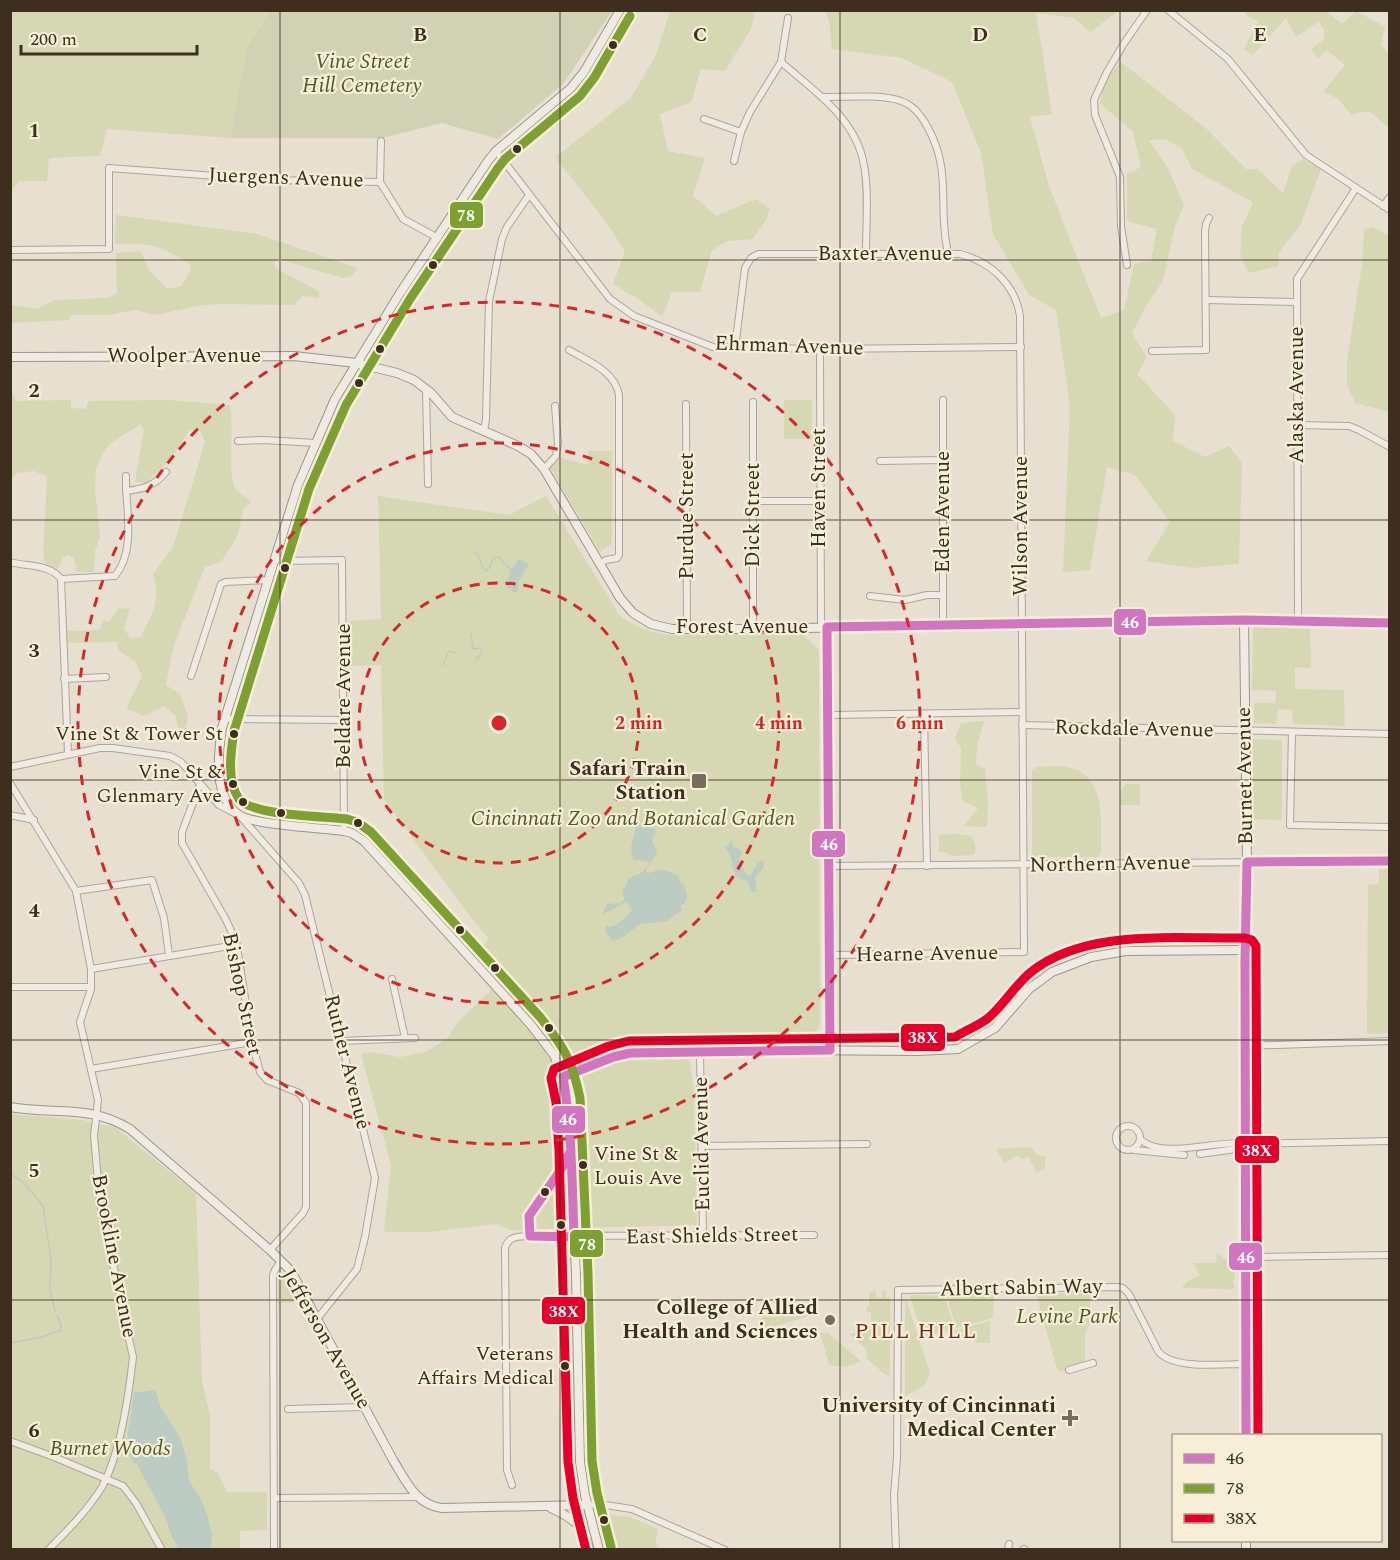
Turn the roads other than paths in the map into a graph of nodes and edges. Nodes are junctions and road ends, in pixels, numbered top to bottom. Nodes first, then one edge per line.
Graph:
1 (620, 10) edge
2 (1147, 10) edge
3 (1168, 10) edge
4 (788, 18) dead end
5 (781, 62) junction
6 (822, 97) junction
7 (704, 119) dead end
8 (741, 132) junction
9 (381, 141) dead end
10 (496, 151) junction
11 (734, 161) dead end
12 (380, 182) junction
13 (1356, 188) junction
14 (530, 195) junction
15 (1389, 197) edge
16 (1383, 206) junction
17 (1389, 210) edge
18 (1209, 218) dead end
19 (438, 238) junction
20 (10, 250) edge
21 (866, 253) junction
22 (948, 253) junction
23 (1127, 265) dead end
24 (1006, 283) joint
25 (1206, 300) junction
26 (1297, 302) junction
27 (1020, 347) junction
28 (735, 348) junction
29 (820, 349) junction
30 (569, 350) dead end
31 (1152, 351) dead end
32 (10, 357) edge
33 (356, 363) junction
34 (426, 390) junction
35 (944, 400) dead end
36 (753, 402) dead end
37 (686, 404) dead end
38 (555, 406) dead end
39 (1297, 425) junction
40 (484, 431) junction
41 (238, 441) dead end
42 (316, 443) junction
43 (1389, 447) edge
44 (943, 460) junction
45 (880, 461) dead end
46 (544, 469) junction
47 (166, 472) dead end
48 (126, 476) dead end
49 (428, 484) dead end
50 (126, 491) junction
51 (753, 501) junction
52 (819, 501) junction
53 (276, 558) junction
54 (10, 562) edge
55 (598, 564) junction
56 (61, 579) junction
57 (269, 580) junction
58 (943, 595) junction
59 (870, 596) dead end
60 (1244, 620) junction
61 (1298, 620) junction
62 (1389, 623) edge
63 (943, 625) junction
64 (1021, 625) junction
65 (824, 627) junction
66 (753, 628) junction
67 (687, 629) junction
68 (191, 675) dead end
69 (106, 677) dead end
70 (64, 679) junction
71 (1022, 712) junction
72 (924, 714) junction
73 (829, 715) junction
74 (225, 719) junction
75 (344, 720) junction
76 (1022, 725) junction
77 (1245, 731) junction
78 (1292, 732) junction
79 (1389, 734) edge
80 (68, 754) junction
81 (10, 767) edge
82 (10, 783) edge
83 (200, 784) junction
84 (10, 815) edge
85 (240, 816) junction
86 (34, 820) junction
87 (1389, 827) edge
88 (344, 831) junction
89 (1389, 861) edge
90 (1247, 862) junction
91 (1024, 865) junction
92 (830, 866) junction
93 (927, 866) junction
94 (76, 891) junction
95 (236, 945) junction
96 (1245, 950) junction
97 (1024, 952) joint
98 (830, 953) junction
99 (169, 955) junction
100 (91, 969) junction
101 (392, 979) dead end
102 (10, 987) edge
103 (91, 987) junction
104 (405, 1038) junction
105 (415, 1038) dead end
106 (342, 1041) junction
107 (1389, 1041) edge
108 (252, 1042) junction
109 (1245, 1046) junction
110 (830, 1050) junction
111 (700, 1051) junction
112 (91, 1069) junction
113 (563, 1077) junction
114 (10, 1107) edge
115 (97, 1114) junction
116 (1141, 1140) junction
117 (1389, 1141) edge
118 (867, 1144) dead end
119 (1245, 1144) junction
120 (702, 1146) junction
121 (1134, 1150) junction
122 (1200, 1154) dead end
123 (1184, 1155) dead end
124 (814, 1234) dead end
125 (703, 1236) junction
126 (574, 1237) junction
127 (270, 1250) junction
128 (1389, 1255) edge
129 (1246, 1257) junction
130 (281, 1261) junction
131 (318, 1319) junction
132 (1093, 1363) dead end
133 (1245, 1364) junction
134 (1069, 1370) dead end
135 (364, 1407) junction
136 (288, 1409) dead end
137 (1246, 1434) edge
138 (10, 1442) edge
139 (105, 1479) junction
140 (512, 1485) dead end
141 (418, 1497) junction
142 (275, 1498) junction
143 (588, 1505) junction
144 (548, 1507) junction
145 (48, 1550) edge
146 (162, 1550) edge
147 (274, 1550) edge
148 (589, 1550) edge
149 (599, 1550) edge
150 (725, 1550) edge
151 (896, 1550) edge

1 - 10 street
2 - 23 street
3 - 13 street
4 - 5 street
5 - 6 street
5 - 8 street
6 - 21 street
6 - 22 street
7 - 8 street
8 - 11 street
9 - 12 street
10 - 14 street, Ehrman Avenue
10 - 19 street
12 - 19 street, Juergens Avenue
12 - 20 street, Juergens Avenue
13 - 16 street
13 - 26 street, Alaska Avenue
14 - 28 street, Ehrman Avenue
14 - 40 street
15 - 16 street
16 - 17 street
18 - 25 street
19 - 33 street
21 - 22 street, Baxter Avenue
21 - 28 street, Baxter Avenue
22 - 24 street, Baxter Avenue
24 - 27 street, Wilson Avenue
25 - 26 street
25 - 31 street
26 - 39 street, Alaska Avenue
27 - 29 street, Ehrman Avenue
27 - 64 street, Wilson Avenue
28 - 29 street, Ehrman Avenue
29 - 52 street, Haven Street
30 - 55 street
32 - 33 street, Woolper Avenue
33 - 34 street, Forest Avenue
33 - 42 street
34 - 40 street, Forest Avenue
34 - 49 street
35 - 44 street, Eden Avenue
36 - 51 street, Dick Street
37 - 67 street, Purdue Street
38 - 46 street
39 - 43 street
39 - 61 street, Alaska Avenue
40 - 46 street, Forest Avenue
41 - 42 street
42 - 53 street
44 - 45 street
44 - 58 street, Eden Avenue
46 - 55 street, Forest Avenue
47 - 50 street
48 - 50 street
50 - 56 street
51 - 52 street
51 - 66 street, Dick Street
52 - 65 street, Haven Street
53 - 57 street
53 - 75 street, Beldare Avenue
54 - 56 street
55 - 67 street, Forest Avenue
56 - 70 street
57 - 68 street
57 - 74 street
58 - 59 street
58 - 63 street, Eden Avenue
60 - 61 street, Forest Avenue
60 - 64 street, Forest Avenue
60 - 77 street, Burnet Avenue
61 - 62 street, Forest Avenue
63 - 64 street, Forest Avenue
63 - 65 street, Forest Avenue
64 - 71 street, Wilson Avenue
65 - 66 street, Forest Avenue
65 - 73 street, Haven Street
66 - 67 street, Forest Avenue
69 - 70 street
70 - 80 street
71 - 72 street
71 - 76 street, Wilson Avenue
72 - 73 street
72 - 93 street
73 - 92 street, Haven Street
74 - 75 street
74 - 85 street
75 - 88 street, Beldare Avenue
76 - 77 street, Rockdale Avenue
76 - 91 street, Wilson Avenue
77 - 78 street, Rockdale Avenue
77 - 90 street, Burnet Avenue
78 - 79 street, Rockdale Avenue
78 - 87 street
80 - 81 street, Ruther Avenue
80 - 83 street, Ruther Avenue
82 - 86 street, Brookline Avenue
83 - 85 street, Ruther Avenue
83 - 95 street, Bishop Street
84 - 86 street
85 - 88 street
85 - 106 street, Ruther Avenue
86 - 94 street, Brookline Avenue
88 - 113 street
89 - 90 street, Northern Avenue
90 - 91 street, Northern Avenue
90 - 96 street, Burnet Avenue
91 - 93 street, Northern Avenue
91 - 97 street, Wilson Avenue
92 - 93 street, Northern Avenue
92 - 98 street, Haven Street
94 - 99 street
94 - 100 street, Brookline Avenue
95 - 99 street
95 - 108 street, Bishop Street
96 - 109 street, Burnet Avenue
96 - 110 street
97 - 98 street, Hearne Avenue
98 - 110 street, Haven Street
99 - 100 street
100 - 103 street, Brookline Avenue
101 - 104 street
102 - 103 street
103 - 112 street, Brookline Avenue
104 - 105 street
104 - 106 street
106 - 131 street, Ruther Avenue
107 - 109 street
108 - 112 street
108 - 127 street, Bishop Street
109 - 119 street, Burnet Avenue
110 - 111 street
111 - 113 street
111 - 120 street, Euclid Avenue
112 - 115 street, Brookline Avenue
113 - 126 street
114 - 115 street, Jefferson Avenue
115 - 127 street, Jefferson Avenue
115 - 139 street, Brookline Avenue
116 - 119 street
116 - 121 street
116 - 121 street
117 - 119 street
118 - 120 street
119 - 122 street
119 - 129 street, Burnet Avenue
120 - 125 street, Euclid Avenue
121 - 123 street
124 - 125 street, East Shields Street
125 - 126 street, East Shields Street
126 - 140 street, East Shields Street
126 - 143 street
127 - 130 street, Jefferson Avenue
128 - 129 street
129 - 133 street, Burnet Avenue
130 - 131 street, Jefferson Avenue
130 - 142 street
131 - 135 street, Jefferson Avenue
132 - 134 street
133 - 137 street, Burnet Avenue
133 - 151 street, Albert Sabin Way
135 - 136 street
135 - 141 street, Jefferson Avenue
138 - 139 street
139 - 145 street, Brookline Avenue
139 - 146 street
141 - 142 street
141 - 144 street
142 - 147 street
143 - 144 street
143 - 149 street
143 - 150 street
144 - 148 street

